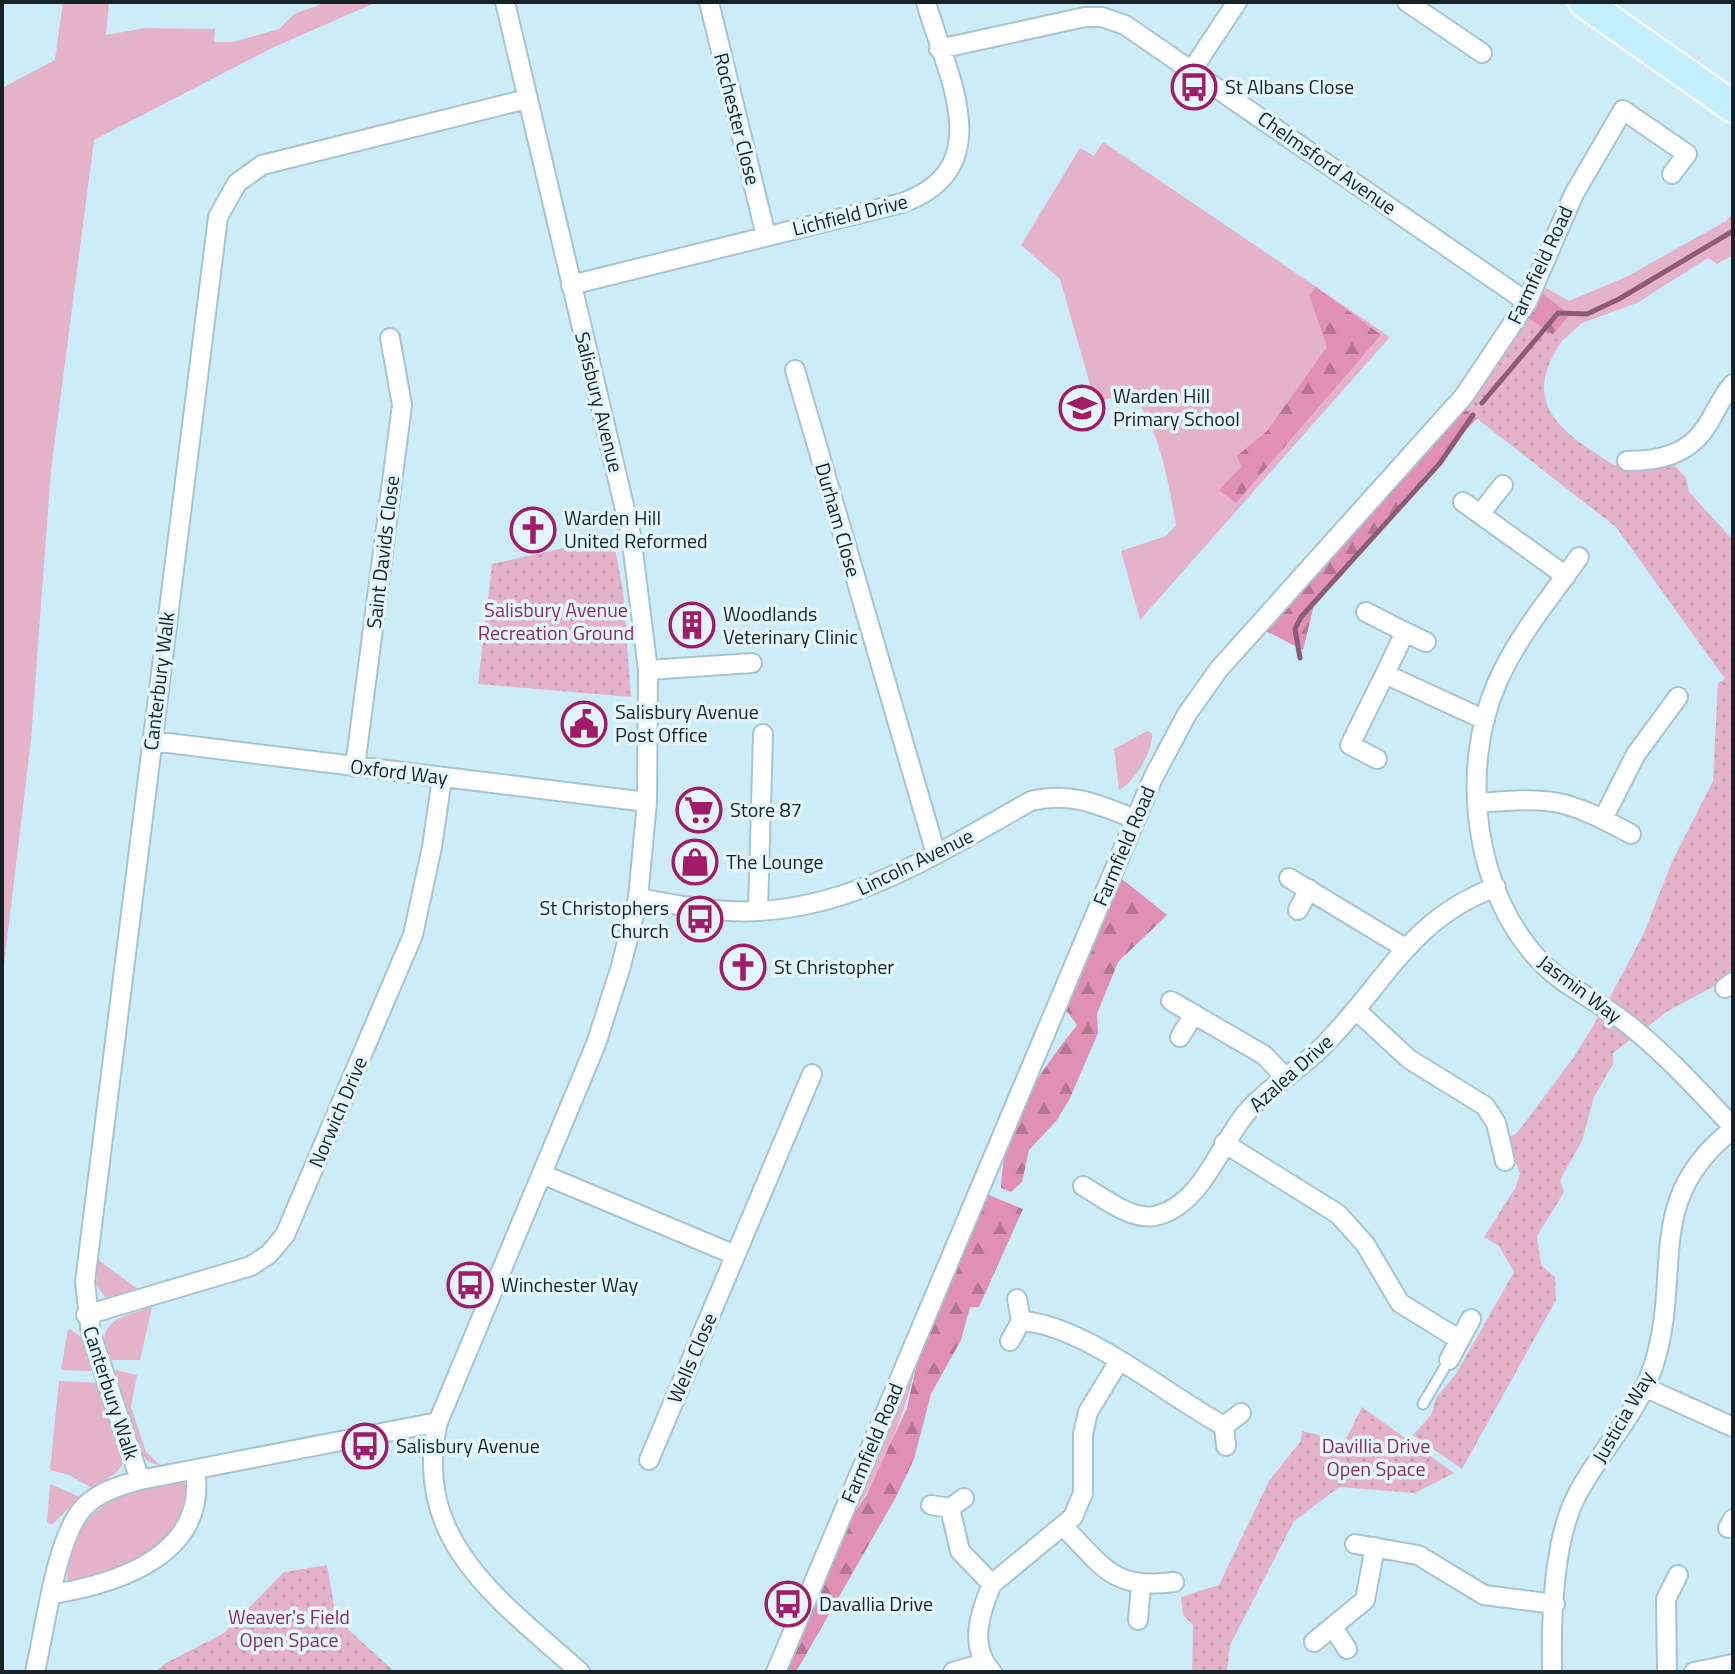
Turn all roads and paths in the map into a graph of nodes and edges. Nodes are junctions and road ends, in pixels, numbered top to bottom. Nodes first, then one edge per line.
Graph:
1 (505, 2) edge
2 (709, 2) edge
3 (926, 2) edge
4 (1237, 2) edge
5 (1407, 2) edge
6 (1584, 2) edge
7 (1101, 10) edge
8 (939, 49) junction
9 (1482, 53) dead end
10 (1192, 70) junction
11 (527, 99) junction
12 (1733, 107) edge
13 (1672, 174) dead end
14 (766, 236) junction
15 (571, 285) junction
16 (1527, 302) junction
17 (390, 338) dead end
18 (795, 370) dead end
19 (1733, 384) edge
20 (1627, 461) dead end
21 (1503, 485) dead end
22 (1463, 502) dead end
23 (1480, 514) junction
24 (1579, 557) dead end
25 (1566, 576) junction
26 (1366, 612) dead end
27 (1405, 632) junction
28 (1426, 642) dead end
29 (752, 663) dead end
30 (648, 670) junction
31 (1385, 674) junction
32 (1678, 697) dead end
33 (1485, 720) junction
34 (763, 734) dead end
35 (152, 741) junction
36 (1377, 759) dead end
37 (355, 767) junction
38 (442, 778) junction
39 (647, 802) junction
40 (1477, 803) junction
41 (1135, 819) junction
42 (1603, 819) junction
43 (1631, 834) dead end
44 (936, 854) junction
45 (1289, 878) dead end
46 (1496, 887) junction
47 (1309, 889) junction
48 (638, 898) junction
49 (1298, 910) dead end
50 (758, 911) junction
51 (1405, 948) junction
52 (1171, 1001) dead end
53 (1357, 1011) junction
54 (1194, 1014) junction
55 (1180, 1037) dead end
56 (812, 1074) dead end
57 (1286, 1078) junction
58 (1733, 1128) edge
59 (1224, 1143) junction
60 (1505, 1161) dead end
61 (542, 1174) junction
62 (1083, 1186) dead end
63 (735, 1255) junction
64 (1017, 1299) dead end
65 (86, 1315) junction
66 (1471, 1319) dead end
67 (1021, 1321) junction
68 (1460, 1340) junction
69 (1010, 1341) dead end
70 (1449, 1360) joint
71 (1119, 1361) junction
72 (1644, 1387) junction
73 (1423, 1404) dead end
74 (1241, 1413) dead end
75 (438, 1422) junction
76 (1224, 1426) junction
77 (1733, 1427) edge
78 (1226, 1446) dead end
79 (649, 1460) dead end
80 (195, 1470) junction
81 (140, 1480) junction
82 (931, 1505) dead end
83 (1065, 1528) junction
84 (1355, 1544) dead end
85 (1375, 1547) junction
86 (1678, 1575) dead end
87 (1174, 1582) dead end
88 (992, 1584) junction
89 (1141, 1586) junction
90 (53, 1594) junction
91 (1647, 1598) dead end
92 (1666, 1599) junction
93 (1555, 1604) junction
94 (1138, 1620) dead end
95 (1333, 1627) junction
96 (1314, 1642) dead end
97 (1347, 1649) dead end
98 (1733, 1664) edge
99 (988, 1667) edge
100 (35, 1672) edge
101 (580, 1672) edge
102 (776, 1672) edge
103 (953, 1672) edge
104 (1552, 1672) edge
105 (1667, 1672) edge
106 (1694, 1672) edge

1 - 11 street, Salisbury Avenue
2 - 14 street, Rochester Close
3 - 8 street, Lichfield Drive
4 - 10 street
5 - 9 street
6 - 12 main road
7 - 8 street, Chelmsford Avenue
7 - 10 street, Chelmsford Avenue
8 - 14 street, Lichfield Drive
10 - 16 street, Chelmsford Avenue
11 - 15 street, Salisbury Avenue
11 - 35 street, Canterbury Walk
13 - 16 street, Farmfield Road
14 - 15 street, Lichfield Drive
15 - 30 street, Salisbury Avenue
16 - 41 street, Farmfield Road
17 - 37 street, Saint Davids Close
18 - 44 street, Durham Close
19 - 20 street
21 - 23 street
22 - 23 street
23 - 25 street
24 - 25 street, Jasmin Way
25 - 33 street, Jasmin Way
26 - 27 street
27 - 28 street
27 - 31 street
29 - 30 street
30 - 39 street, Salisbury Avenue
31 - 33 street
31 - 36 street
32 - 42 street
33 - 40 street, Jasmin Way
34 - 50 street
35 - 37 street, Oxford Way
35 - 65 street, Canterbury Walk
37 - 38 street, Oxford Way
38 - 39 street, Oxford Way
38 - 65 street, Norwich Drive
39 - 48 street, Salisbury Avenue
40 - 42 street
40 - 46 street, Jasmin Way
41 - 44 street, Lincoln Avenue
41 - 102 street, Farmfield Road
42 - 43 street
44 - 50 street, Lincoln Avenue
45 - 47 street
46 - 51 street, Azalea Drive
46 - 58 street, Jasmin Way
47 - 49 street
47 - 51 street
48 - 50 street, Lincoln Avenue
48 - 61 street, Salisbury Avenue
51 - 53 street, Azalea Drive
52 - 54 street
53 - 57 street, Azalea Drive
53 - 60 street
54 - 55 street
54 - 57 street
56 - 63 street, Wells Close
57 - 59 street, Azalea Drive
58 - 72 street, Justicia Way
59 - 62 street, Azalea Drive
59 - 68 street
61 - 63 street
61 - 75 street, Salisbury Avenue
63 - 79 street, Wells Close
64 - 67 street
65 - 81 street, Canterbury Walk
66 - 68 street
67 - 69 street
67 - 71 street
68 - 70 street
70 - 73 lane
71 - 76 street
71 - 83 street
72 - 77 street
72 - 93 street, Justicia Way
74 - 76 street
75 - 80 street
75 - 101 street, Salisbury Avenue
76 - 78 street
80 - 81 street
80 - 90 street
81 - 90 street
82 - 88 street
83 - 88 street
83 - 89 street
84 - 85 street
85 - 93 street
85 - 95 street
86 - 92 street
87 - 89 street
88 - 99 street
89 - 94 street
90 - 100 street
91 - 92 street
92 - 105 street
93 - 104 street, Justicia Way
95 - 96 street
95 - 97 street
98 - 106 street
99 - 103 street

